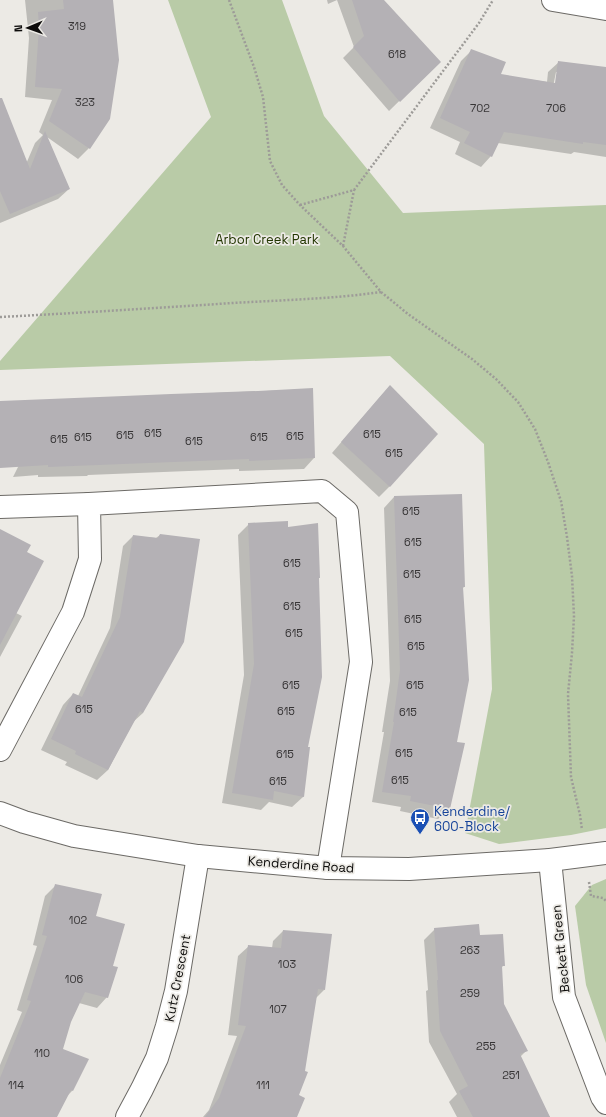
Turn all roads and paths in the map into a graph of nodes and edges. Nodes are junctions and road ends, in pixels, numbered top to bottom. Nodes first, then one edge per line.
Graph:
1 (229, 0) edge
2 (493, 0) edge
3 (553, 0) edge
4 (606, 9) edge
5 (354, 190) junction
6 (300, 205) junction
7 (343, 246) junction
8 (381, 292) junction
9 (0, 317) edge
10 (89, 504) junction
11 (0, 507) edge
12 (0, 750) edge
13 (0, 813) edge
14 (596, 854) edge
15 (198, 856) junction
16 (550, 860) junction
17 (328, 868) junction
18 (606, 901) edge
19 (606, 1103) edge
20 (127, 1117) edge

1 - 6 path
2 - 5 path
3 - 4 street
5 - 6 path
5 - 7 path
6 - 7 path
7 - 8 path
8 - 9 path
8 - 14 path
10 - 11 street
10 - 12 street
10 - 17 street
13 - 15 street, Kenderdine Road
14 - 16 street, Kenderdine Road
14 - 18 path
15 - 17 street, Kenderdine Road
15 - 20 street, Kutz Crescent
16 - 17 street, Kenderdine Road
16 - 19 street, Beckett Green

